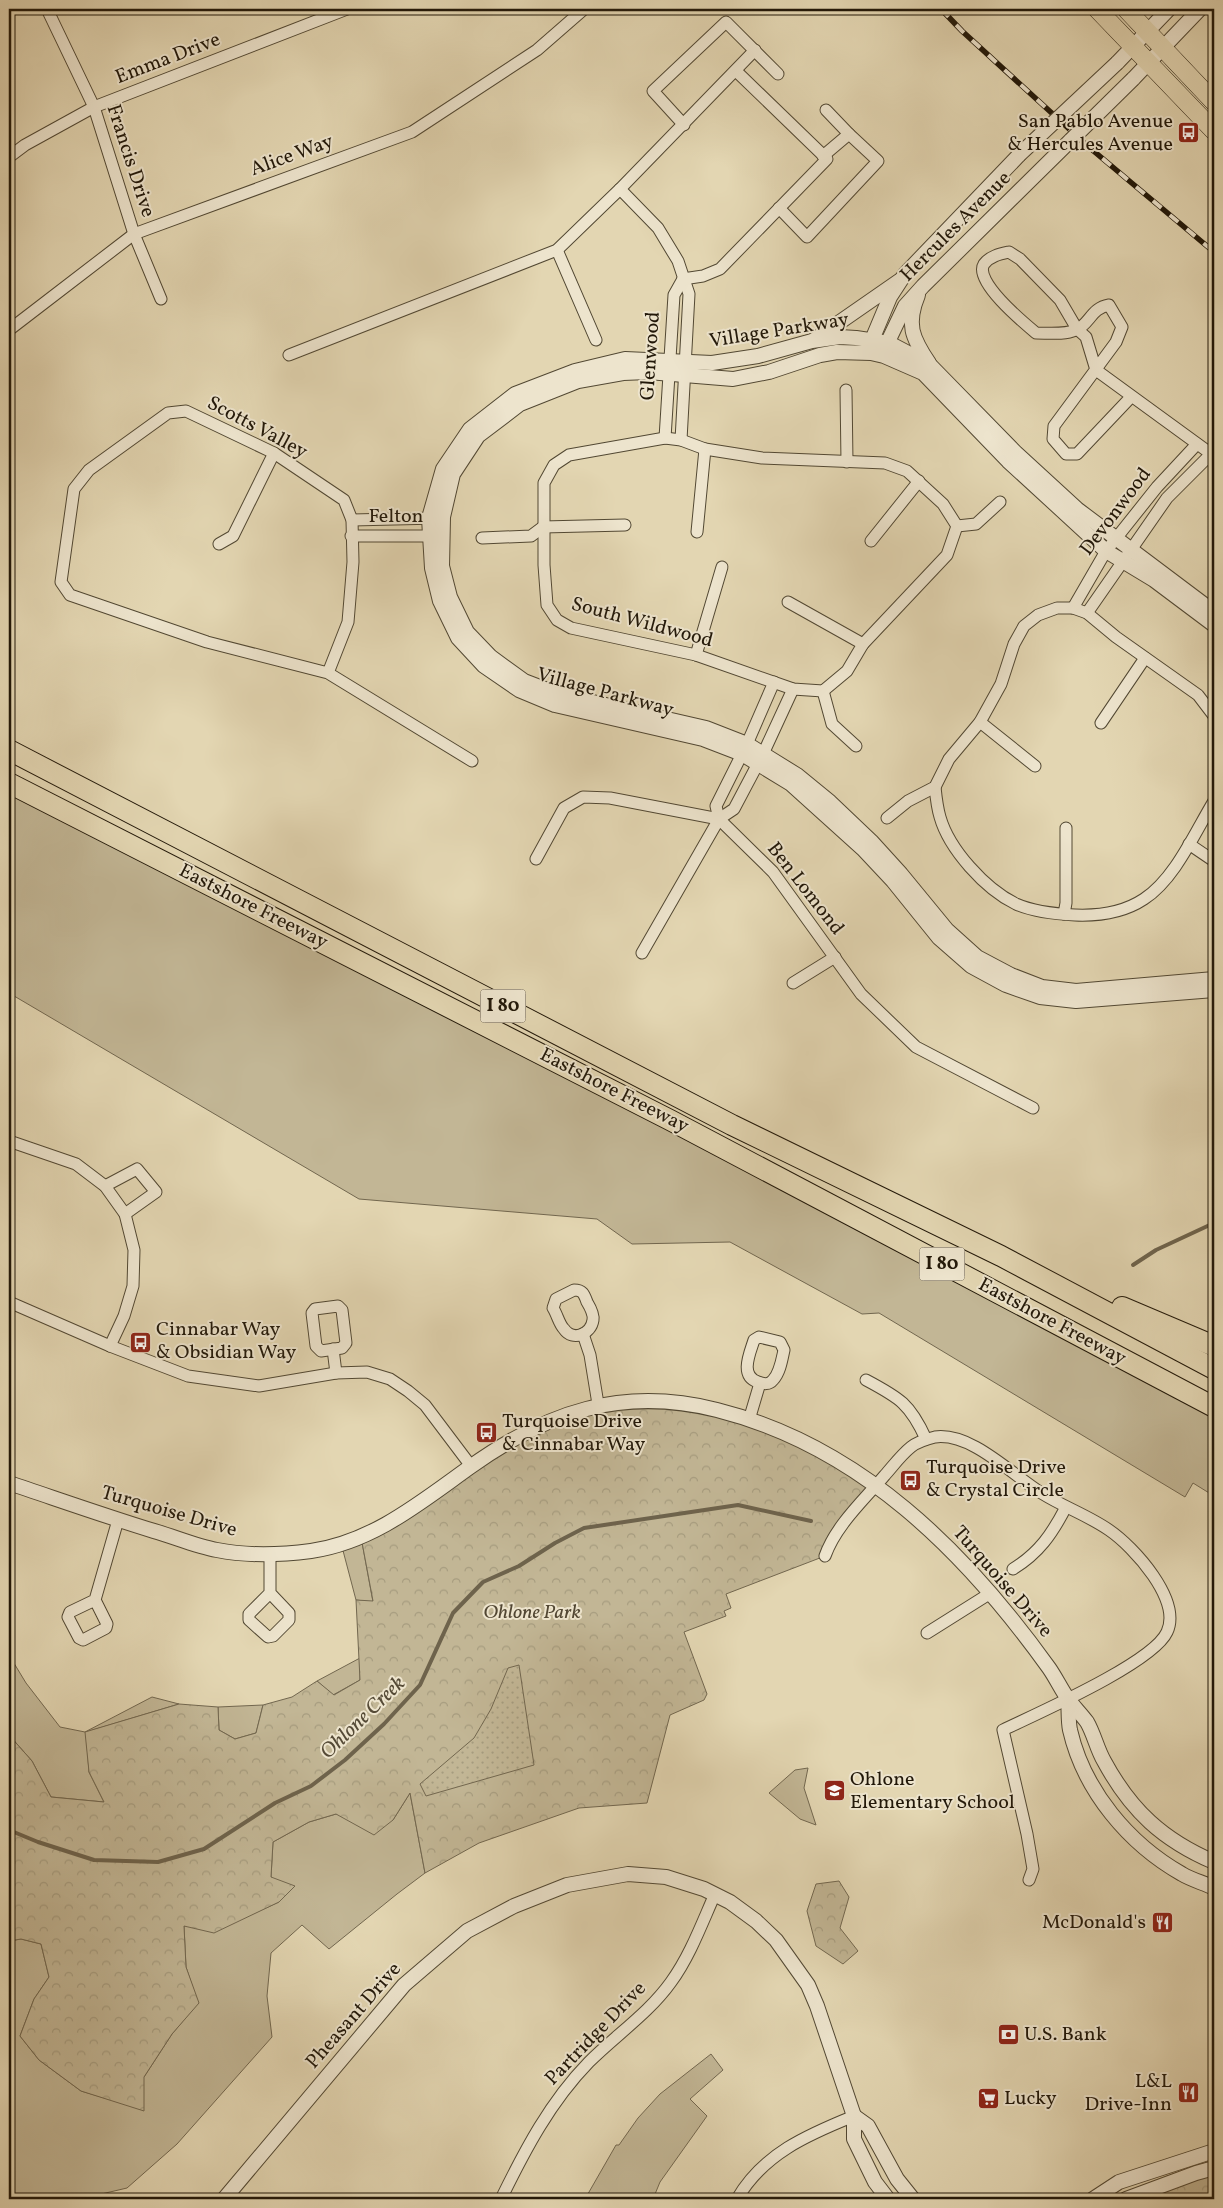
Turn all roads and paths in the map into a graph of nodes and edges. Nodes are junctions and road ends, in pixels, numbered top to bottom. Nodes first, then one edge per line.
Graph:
1 (47, 9) edge
2 (347, 9) edge
3 (584, 9) edge
4 (1097, 9) edge
5 (1126, 9) edge
6 (1169, 9) edge
7 (1200, 9) edge
8 (1147, 32) junction
9 (1133, 47) junction
10 (1164, 48) junction
11 (754, 50) junction
12 (1149, 63) junction
13 (736, 71) junction
14 (778, 74) dead end
15 (1214, 102) edge
16 (94, 107) junction
17 (826, 110) dead end
18 (684, 124) junction
19 (1214, 132) edge
20 (849, 134) junction
21 (823, 156) junction
22 (9, 157) edge
23 (620, 189) junction
24 (779, 208) junction
25 (134, 234) junction
26 (557, 250) junction
27 (683, 279) junction
28 (902, 280) junction
29 (923, 286) junction
30 (161, 299) dead end
31 (1077, 329) junction
32 (9, 330) edge
33 (596, 340) dead end
34 (812, 341) junction
35 (888, 343) junction
36 (869, 347) junction
37 (881, 355) junction
38 (289, 356) dead end
39 (670, 360) junction
40 (686, 361) junction
41 (929, 364) junction
42 (1096, 370) junction
43 (669, 375) junction
44 (684, 376) junction
45 (846, 390) dead end
46 (1131, 397) junction
47 (665, 438) junction
48 (680, 440) junction
49 (1197, 444) junction
50 (705, 449) junction
51 (274, 453) junction
52 (1213, 455) edge
53 (847, 462) junction
54 (919, 481) junction
55 (1000, 502) dead end
56 (436, 518) junction
57 (352, 520) junction
58 (625, 525) dead end
59 (957, 526) junction
60 (543, 527) junction
61 (697, 532) dead end
62 (351, 536) junction
63 (436, 536) junction
64 (482, 538) dead end
65 (1118, 538) junction
66 (871, 541) dead end
67 (219, 544) dead end
68 (1130, 548) junction
69 (1106, 551) junction
70 (1122, 561) junction
71 (722, 566) dead end
72 (788, 602) dead end
73 (1073, 608) junction
74 (1087, 612) junction
75 (1214, 612) edge
76 (1214, 625) edge
77 (863, 644) junction
78 (696, 655) junction
79 (1145, 658) junction
80 (328, 673) junction
81 (774, 682) junction
82 (793, 689) junction
83 (822, 691) junction
84 (1214, 716) edge
85 (980, 722) junction
86 (1100, 723) dead end
87 (856, 746) dead end
88 (745, 749) junction
89 (9, 750) edge
90 (760, 759) junction
91 (472, 761) dead end
92 (1036, 766) dead end
93 (9, 783) edge
94 (935, 787) junction
95 (1214, 801) edge
96 (887, 818) dead end
97 (719, 819) junction
98 (1066, 828) dead end
99 (1189, 844) junction
100 (536, 859) dead end
101 (1214, 861) edge
102 (1064, 914) junction
103 (642, 953) dead end
104 (835, 957) junction
105 (1214, 979) edge
106 (794, 983) dead end
107 (1214, 990) edge
108 (1033, 1108) dead end
109 (9, 1141) edge
110 (105, 1186) junction
111 (125, 1214) junction
112 (1001, 1256) junction
113 (9, 1302) edge
114 (583, 1334) dead end
115 (110, 1346) junction
116 (1214, 1346) edge
117 (333, 1349) dead end
118 (1214, 1369) edge
119 (336, 1373) junction
120 (866, 1380) dead end
121 (760, 1383) dead end
122 (598, 1404) junction
123 (1214, 1407) edge
124 (750, 1420) junction
125 (926, 1439) junction
126 (471, 1466) junction
127 (9, 1483) edge
128 (877, 1485) junction
129 (1066, 1507) junction
130 (118, 1520) junction
131 (270, 1555) junction
132 (825, 1556) dead end
133 (1012, 1569) dead end
134 (270, 1593) dead end
135 (989, 1594) junction
136 (95, 1600) dead end
137 (927, 1633) dead end
138 (1068, 1699) junction
139 (1214, 1862) edge
140 (1029, 1880) dead end
141 (1214, 1888) edge
142 (715, 1894) junction
143 (854, 2116) junction
144 (1214, 2147) edge
145 (1214, 2151) edge
146 (1200, 2154) junction
147 (1214, 2168) edge
148 (224, 2199) edge
149 (501, 2199) edge
150 (737, 2199) edge
151 (888, 2199) edge
152 (912, 2199) edge
153 (1092, 2199) edge
154 (1126, 2199) edge

1 - 16 street, Francis Drive
2 - 16 street, Emma Drive
3 - 25 street, Alice Way
4 - 9 main road
5 - 8 main road
6 - 8 street, Hercules Avenue
7 - 10 street, Hercules Avenue
8 - 9 street, Hercules Avenue
8 - 10 main road
9 - 12 main road
9 - 28 street, Hercules Avenue, bridge
10 - 12 street, Hercules Avenue
10 - 15 main road
11 - 13 street
11 - 14 street
11 - 18 street
12 - 19 main road
12 - 29 street, Hercules Avenue, bridge
13 - 18 street
13 - 21 street
16 - 22 street, Emma Drive
16 - 25 street, Francis Drive
17 - 20 street
18 - 23 street
20 - 21 street
20 - 24 street
21 - 24 street
23 - 26 street
23 - 27 street, Glenwood
24 - 27 street
25 - 30 street, Francis Drive
25 - 32 street, Alice Way
26 - 33 street
26 - 38 street
27 - 39 street, Glenwood
27 - 40 street, Glenwood
28 - 34 street
28 - 36 street, Hercules Avenue
29 - 35 street, Hercules Avenue
29 - 41 street
31 - 31 street
31 - 42 street
31 - 42 street
34 - 36 street, Village Parkway
34 - 40 street, Village Parkway
35 - 36 street, Village Parkway
35 - 37 street, Hercules Avenue
35 - 41 street, Village Parkway
36 - 37 street, Village Parkway
36 - 44 street, Village Parkway
37 - 69 street, Village Parkway
39 - 40 street, Village Parkway
39 - 43 street, Glenwood
39 - 56 street, Village Parkway
40 - 44 street, Glenwood
41 - 65 street, Village Parkway
42 - 46 street, Devonwood
42 - 46 street
43 - 44 street, Village Parkway
43 - 47 street, Glenwood
43 - 56 street, Village Parkway
44 - 48 street, Glenwood
45 - 53 street
46 - 49 street, Devonwood
47 - 48 street, South Wildwood
47 - 60 street, South Wildwood
48 - 50 street, South Wildwood
49 - 52 street, Devonwood
49 - 65 street, Devonwood
50 - 53 street, South Wildwood
50 - 61 street
51 - 57 street, Scotts Valley
51 - 67 street
51 - 80 street, Scotts Valley
52 - 68 street, Devonwood
53 - 54 street, South Wildwood
54 - 59 street, South Wildwood
54 - 66 street
55 - 59 street
56 - 57 street, Felton
56 - 63 street, Village Parkway
57 - 62 street, Scotts Valley
58 - 60 street
59 - 77 street
60 - 64 street
60 - 78 street, South Wildwood
62 - 63 street, Felton
62 - 80 street, Scotts Valley
63 - 88 street, Village Parkway
65 - 68 street, Village Parkway
65 - 69 street, Devonwood
68 - 70 street, Devonwood
68 - 75 street, Village Parkway
69 - 70 street, Village Parkway
69 - 73 street, Devonwood
70 - 74 street, Devonwood
70 - 76 street, Village Parkway
71 - 78 street
72 - 77 street
73 - 74 street
73 - 85 street
74 - 79 street
77 - 83 street
78 - 81 street, South Wildwood
79 - 84 street
79 - 86 street
80 - 91 street, Scotts Valley
81 - 82 street, South Wildwood
81 - 88 street
82 - 83 street, South Wildwood
82 - 90 street
83 - 87 street
85 - 92 street
85 - 94 street
88 - 90 street, Village Parkway
88 - 97 street
89 - 112 highway, Eastshore Freeway / I 80
90 - 97 street
90 - 105 street, Village Parkway
90 - 107 street, Village Parkway
93 - 123 highway, Eastshore Freeway / I 80
94 - 96 street
94 - 102 street
95 - 99 street
97 - 100 street
97 - 103 street
97 - 104 street, Ben Lomond
98 - 102 street
99 - 101 street
99 - 102 street
104 - 106 street
104 - 108 street, Ben Lomond
109 - 110 street
110 - 111 street
110 - 111 street
111 - 115 street
112 - 116 highway
112 - 118 highway, Eastshore Freeway / I 80
113 - 115 street
114 - 122 street
115 - 119 street
117 - 119 street
119 - 126 street
120 - 125 street
121 - 124 street
122 - 124 street, Turquoise Drive
122 - 126 street, Turquoise Drive
124 - 128 street, Turquoise Drive
125 - 128 street
125 - 129 street
126 - 131 street, Turquoise Drive
127 - 130 street, Turquoise Drive
128 - 132 street
128 - 135 street, Turquoise Drive
129 - 133 street
129 - 138 street
130 - 131 street, Turquoise Drive
130 - 136 street
131 - 134 street
135 - 137 street
135 - 138 street, Turquoise Drive
138 - 139 street, Turquoise Drive
138 - 140 street
138 - 141 street, Turquoise Drive
142 - 143 street, Pheasant Drive
142 - 148 street, Pheasant Drive
142 - 149 street, Partridge Drive
143 - 150 street
143 - 151 street, Pheasant Drive
143 - 152 street, Pheasant Drive
144 - 146 street
145 - 146 street
146 - 153 street
147 - 154 street

